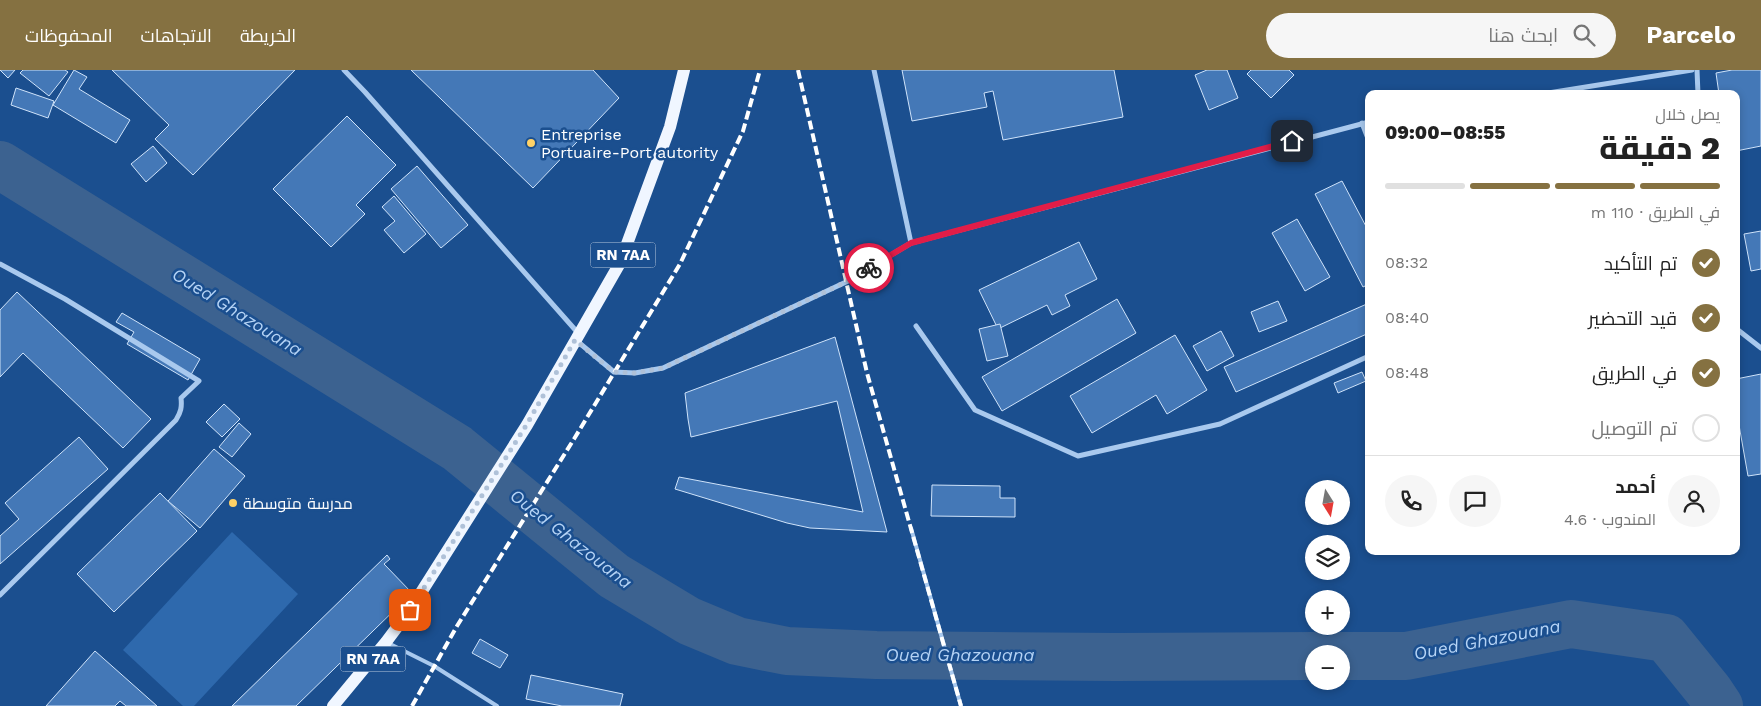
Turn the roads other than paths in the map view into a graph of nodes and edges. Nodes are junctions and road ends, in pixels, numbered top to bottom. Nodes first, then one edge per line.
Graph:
1 (344, 70) edge
2 (684, 70) edge
3 (874, 70) edge
4 (1692, 70) edge
5 (1697, 70) edge
6 (1567, 90) edge
7 (1698, 90) edge
8 (1362, 123) junction
9 (1365, 123) edge
10 (1365, 131) edge
11 (911, 243) junction
12 (0, 264) edge
13 (916, 326) dead end
14 (1740, 332) edge
15 (577, 337) junction
16 (1761, 348) edge
17 (1365, 358) edge
18 (911, 528) dead end
19 (0, 595) edge
20 (386, 642) junction
21 (334, 706) edge
22 (496, 706) edge
23 (961, 706) edge

1 - 15 street
2 - 15 main road, RN 7AA
3 - 11 street
4 - 6 street
5 - 7 street
8 - 9 street
8 - 10 street
8 - 11 street
11 - 15 street
12 - 19 street
13 - 17 street
14 - 16 street
15 - 20 main road, RN 7AA
18 - 23 lane
20 - 21 main road, RN 7AA
20 - 22 lane

